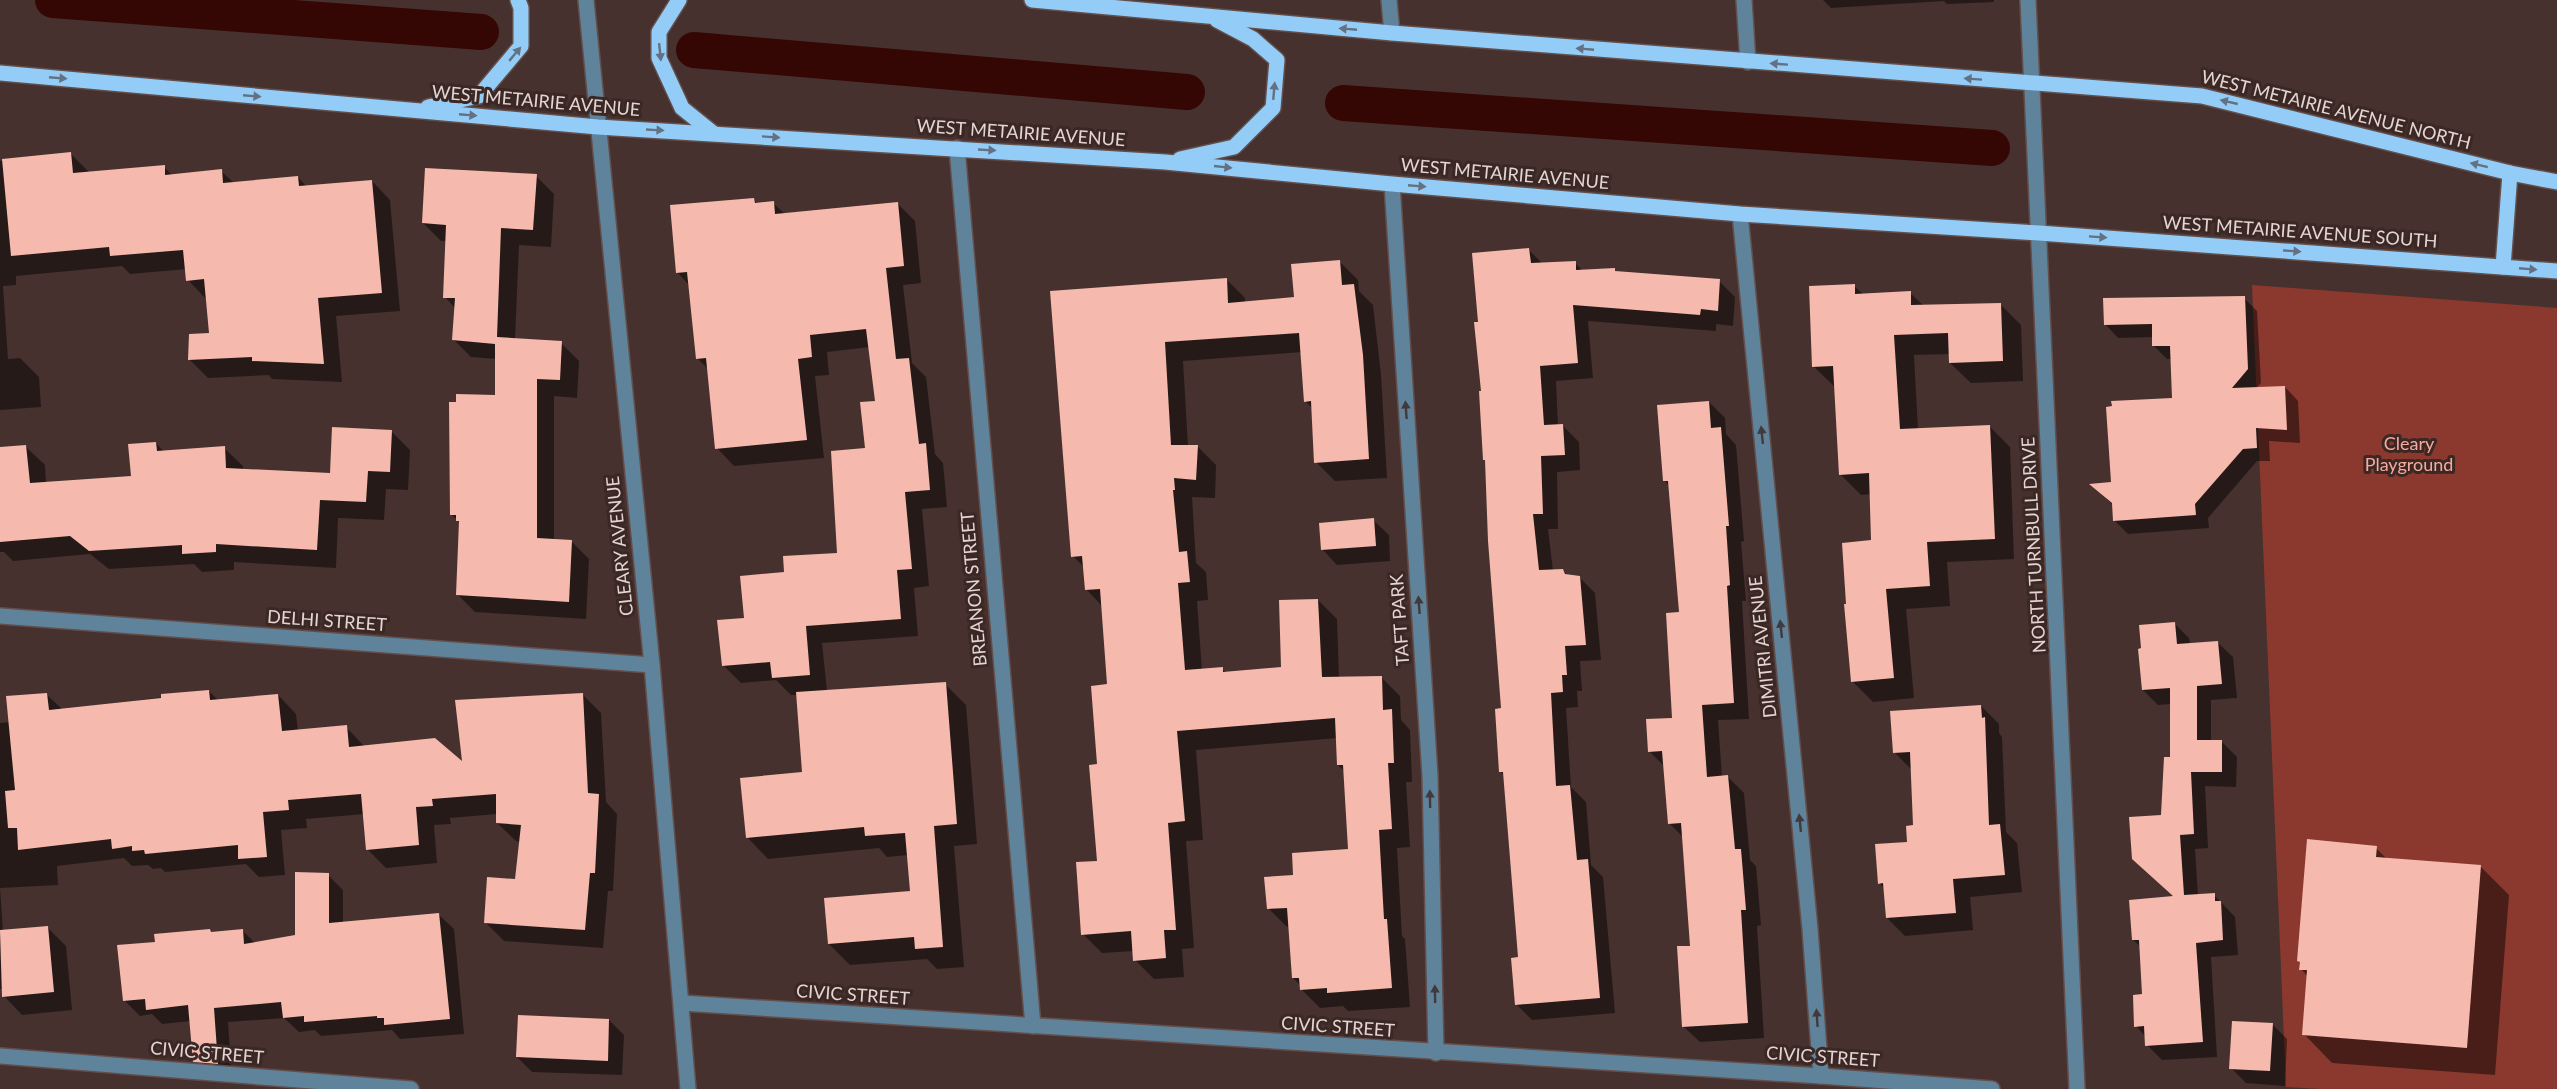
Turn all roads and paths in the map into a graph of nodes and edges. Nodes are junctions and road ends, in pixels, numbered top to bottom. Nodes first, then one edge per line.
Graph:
1 (518, 0) edge
2 (586, 0) edge
3 (679, 0) edge
4 (1042, 0) edge
5 (1389, 0) edge
6 (1744, 0) edge
7 (2028, 0) edge
8 (1207, 16) junction
9 (1392, 33) junction
10 (1748, 62) junction
11 (0, 73) edge
12 (2032, 84) junction
13 (414, 110) junction
14 (598, 126) junction
15 (713, 134) junction
16 (957, 148) junction
17 (1165, 162) junction
18 (2510, 173) junction
19 (2557, 182) edge
20 (1392, 184) junction
21 (1740, 214) junction
22 (2039, 233) junction
23 (2503, 267) junction
24 (2557, 271) edge
25 (0, 616) edge
26 (651, 665) junction
27 (682, 1003) junction
28 (1033, 1026) junction
29 (1436, 1053) junction
30 (0, 1056) edge
31 (1821, 1076) junction
32 (411, 1089) edge
33 (688, 1089) edge
34 (1992, 1089) edge
35 (2077, 1089) edge

13 -> 1 main road
2 - 14 street, CLEARY AVENUE
3 -> 15 main road
4 - 8 main road
5 - 9 street
6 - 10 street
7 - 12 street, NORTH TURNBULL DRIVE
9 -> 8 main road
17 -> 8 main road
10 -> 9 main road
12 -> 10 main road
11 -> 13 main road, WEST METAIRIE AVENUE
18 -> 12 main road, WEST METAIRIE AVENUE NORTH
12 - 22 street, NORTH TURNBULL DRIVE
13 -> 14 main road, WEST METAIRIE AVENUE
14 -> 15 main road, WEST METAIRIE AVENUE
14 - 26 street, CLEARY AVENUE
15 -> 16 main road, WEST METAIRIE AVENUE
16 -> 17 main road, WEST METAIRIE AVENUE
16 - 28 street, BREANON STREET
17 -> 20 main road, WEST METAIRIE AVENUE
18 - 19 main road, WEST METAIRIE AVENUE NORTH
18 - 23 main road
20 -> 21 main road, WEST METAIRIE AVENUE
29 -> 20 street, TAFT PARK
21 - 22 main road, WEST METAIRIE AVENUE
31 -> 21 street, DIMITRI AVENUE
22 -> 23 main road, WEST METAIRIE AVENUE SOUTH
22 - 35 street, NORTH TURNBULL DRIVE
23 -> 24 main road, WEST METAIRIE AVENUE SOUTH
25 - 26 street, DELHI STREET
26 - 27 street, CLEARY AVENUE
27 - 28 street, CIVIC STREET
27 - 33 street, CLEARY AVENUE
28 - 29 street, CIVIC STREET
29 - 31 street, CIVIC STREET
30 - 32 street, CIVIC STREET
31 - 34 street, CIVIC STREET

